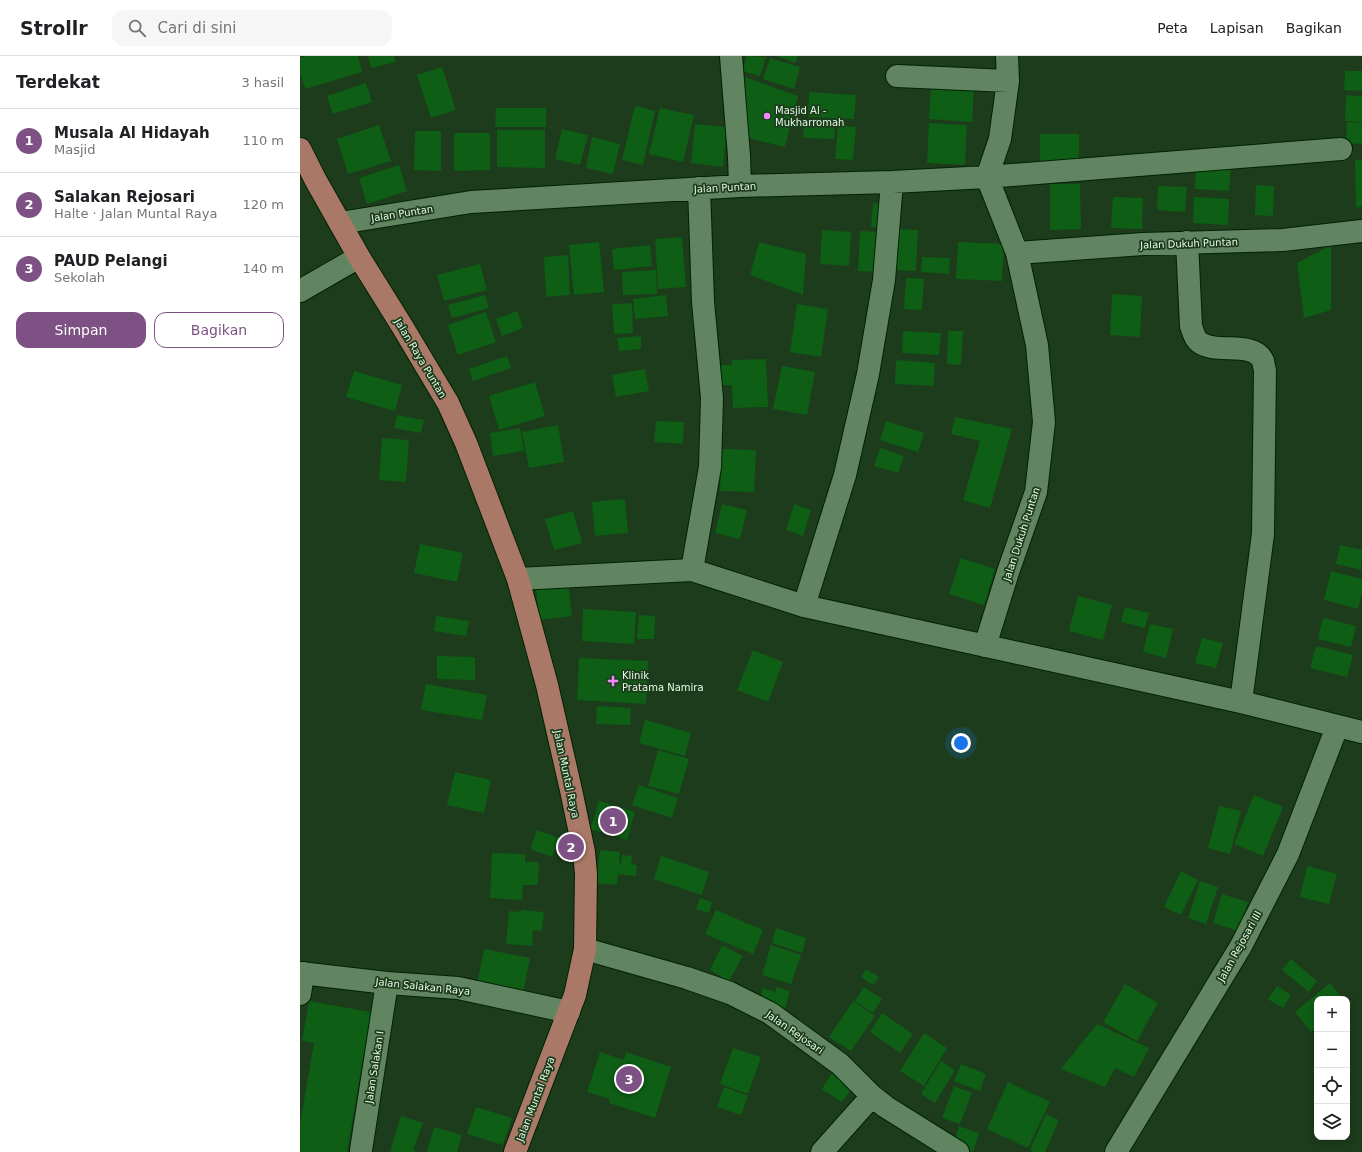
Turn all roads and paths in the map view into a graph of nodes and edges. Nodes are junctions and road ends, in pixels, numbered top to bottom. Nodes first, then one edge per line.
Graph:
1 (731, 56) edge
2 (1007, 56) edge
3 (897, 76) dead end
4 (1008, 81) junction
5 (300, 149) edge
6 (1342, 149) dead end
7 (987, 177) junction
8 (892, 182) junction
9 (740, 186) junction
10 (699, 188) junction
11 (340, 224) junction
12 (1362, 231) edge
13 (1187, 242) junction
14 (1017, 253) junction
15 (359, 257) junction
16 (300, 291) edge
17 (692, 570) junction
18 (518, 579) junction
19 (804, 606) junction
20 (985, 646) junction
21 (1241, 702) junction
22 (1337, 727) junction
23 (1362, 732) edge
24 (585, 949) junction
25 (301, 980) edge
26 (387, 983) junction
27 (569, 1012) junction
28 (872, 1096) junction
29 (361, 1150) dead end
30 (515, 1152) edge
31 (822, 1152) edge
32 (958, 1152) edge
33 (1116, 1152) edge

1 - 9 street
2 - 4 street
3 - 4 street
4 - 7 street
5 - 11 main road, Jalan Raya Puntan
6 - 7 street, Jalan Puntan
7 - 8 street, Jalan Puntan
7 - 14 street, Jalan Dukuh Puntan
8 - 9 street, Jalan Puntan
8 - 19 street
9 - 10 street, Jalan Puntan
10 - 11 street, Jalan Puntan
10 - 17 street
11 - 15 main road, Jalan Raya Puntan
12 - 13 street, Jalan Dukuh Puntan
13 - 14 street, Jalan Dukuh Puntan
13 - 21 street
14 - 20 street, Jalan Dukuh Puntan
15 - 16 street
15 - 18 main road, Jalan Raya Puntan
17 - 18 street
17 - 19 street
18 - 24 main road, Jalan Muntal Raya
19 - 20 street
20 - 21 street
21 - 22 street
22 - 23 street
22 - 33 street, Jalan Rejosari III
24 - 27 main road, Jalan Muntal Raya
24 - 28 street, Jalan Rejosari
25 - 26 street, Jalan Salakan Raya
26 - 27 street, Jalan Salakan Raya
26 - 29 street, Jalan Salakan I
27 - 30 main road, Jalan Muntal Raya
28 - 31 street
28 - 32 street, Jalan Rejosari

